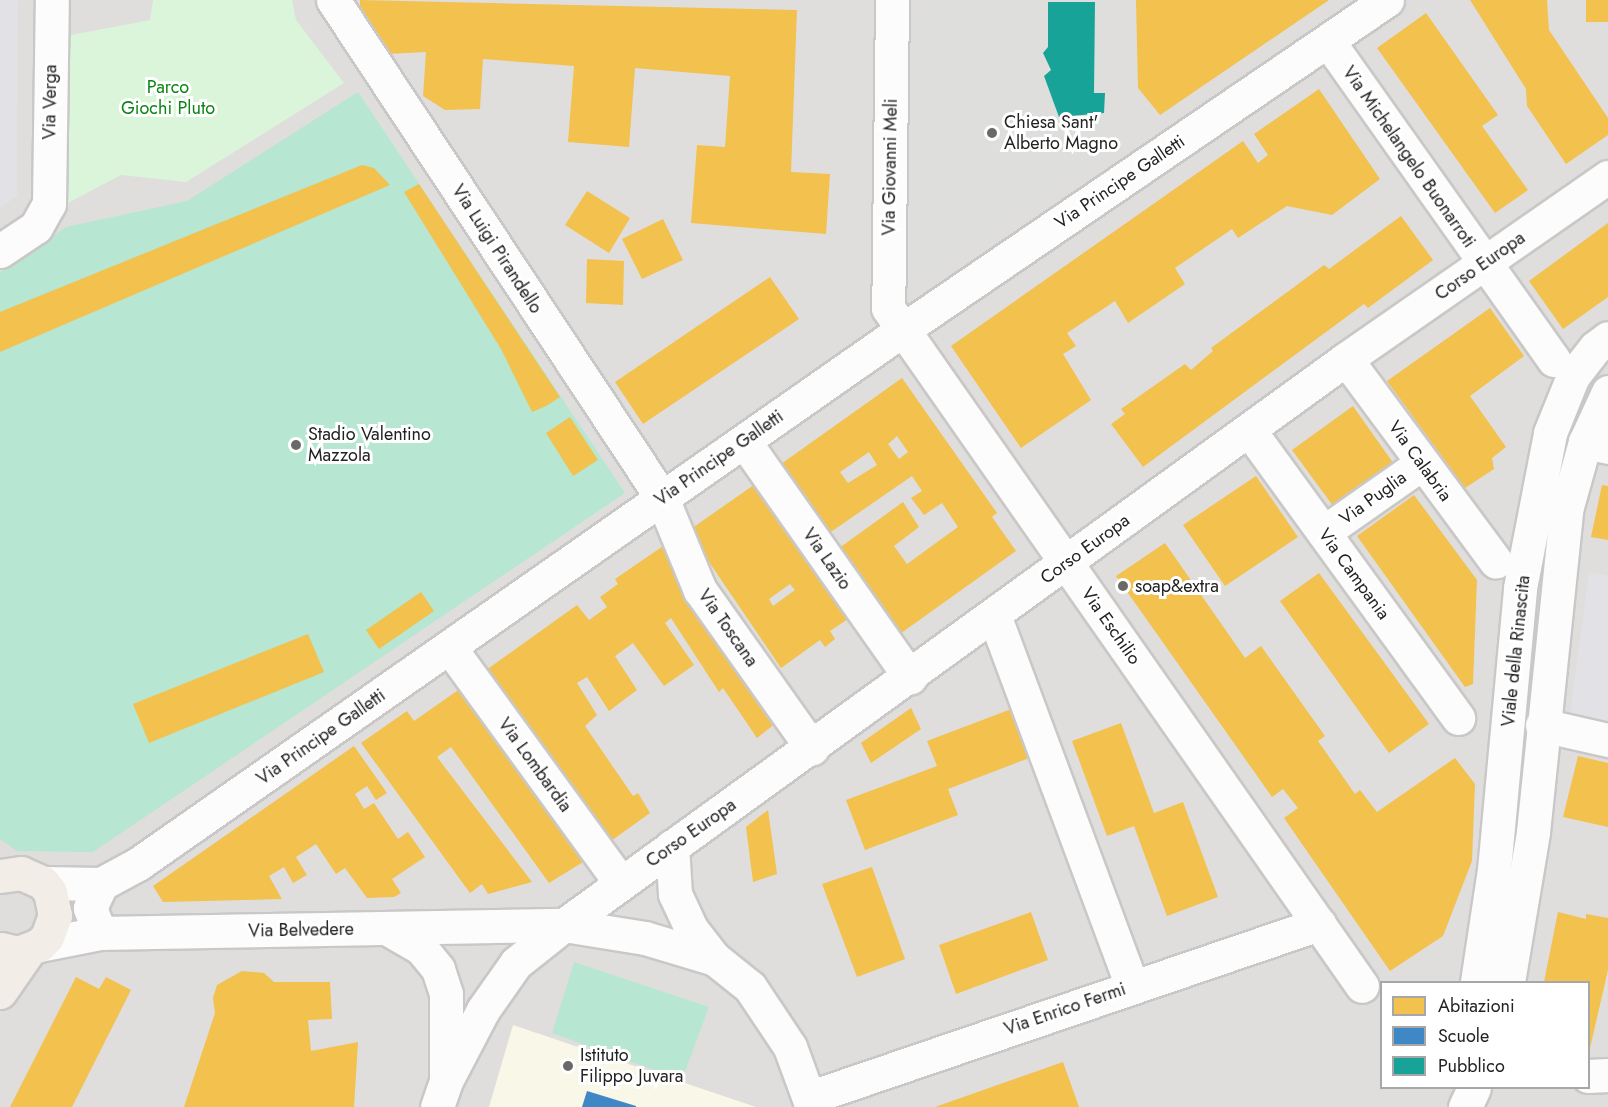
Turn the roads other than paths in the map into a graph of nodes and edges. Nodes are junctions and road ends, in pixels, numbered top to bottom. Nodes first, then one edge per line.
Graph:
1 (52, 0) edge
2 (333, 0) edge
3 (892, 0) edge
4 (1387, 0) edge
5 (1328, 41) junction
6 (1608, 177) edge
7 (0, 251) edge
8 (1484, 263) junction
9 (901, 331) junction
10 (1608, 338) edge
11 (1346, 359) junction
12 (1554, 360) dead end
13 (1608, 392) edge
14 (1249, 430) junction
15 (744, 441) junction
16 (1596, 445) edge
17 (1421, 464) junction
18 (662, 498) junction
19 (1324, 532) junction
20 (1067, 562) junction
21 (1496, 562) dead end
22 (994, 615) junction
23 (450, 648) junction
24 (910, 677) junction
25 (1458, 718) dead end
26 (1542, 725) junction
27 (1608, 740) edge
28 (812, 748) junction
29 (672, 846) junction
30 (3, 873) edge
31 (43, 883) junction
32 (621, 883) junction
33 (101, 884) junction
34 (1319, 924) junction
35 (564, 925) junction
36 (388, 929) junction
37 (100, 933) junction
38 (23, 948) edge
39 (715, 959) junction
40 (1477, 981) edge
41 (1508, 981) edge
42 (1132, 986) junction
43 (1362, 986) dead end
44 (0, 992) edge
45 (1608, 1075) edge
46 (1590, 1076) edge
47 (1475, 1089) edge
48 (1476, 1089) edge
49 (442, 1094) edge
50 (812, 1102) edge
51 (1465, 1107) edge
52 (1477, 1107) edge

1 - 7 street, Via Verga
2 - 18 street, Via Luigi Pirandello
3 - 9 street, Via Giovanni Meli
4 - 5 street, Via Principe Galletti
5 - 8 street, Via Michelangelo Buonarroti
5 - 9 street, Via Principe Galletti
6 - 8 street, Corso Europa
8 - 11 street, Corso Europa
8 - 12 street, Via Michelangelo Buonarroti
9 - 15 street, Via Principe Galletti
9 - 20 street, Via Eschilio
10 - 40 street, Viale della Rinascita
11 - 14 street, Corso Europa
11 - 17 street, Via Calabria
13 - 16 street, Viale della Rinascita
14 - 19 street, Via Campania
14 - 20 street, Corso Europa
15 - 18 street, Via Principe Galletti
15 - 24 street, Via Lazio
16 - 26 street, Viale della Rinascita
17 - 19 street, Via Puglia
17 - 21 street, Via Calabria
18 - 23 street, Via Principe Galletti
18 - 28 street, Via Toscana
19 - 25 street, Via Campania
20 - 22 street, Corso Europa
20 - 34 street, Via Eschilio
22 - 24 street, Corso Europa
22 - 42 street
23 - 32 street, Via Lombardia
23 - 33 street, Via Principe Galletti
24 - 28 street, Corso Europa
26 - 27 street
26 - 41 street, Viale della Rinascita
28 - 29 street, Corso Europa
29 - 32 street, Corso Europa
29 - 39 street
30 - 31 main road
31 - 33 street, Via Principe Galletti
31 - 38 main road
32 - 35 street, Corso Europa
33 - 37 street
34 - 42 street, Via Enrico Fermi
34 - 43 street, Via Eschilio
35 - 36 street, Via Belvedere
35 - 39 street, Via Belvedere
35 - 49 street, Corso Europa
36 - 37 street, Via Belvedere
36 - 49 street
37 - 38 street, Via Belvedere
38 - 44 main road
39 - 50 street
42 - 50 street, Via Enrico Fermi
45 - 46 street
47 - 51 street
48 - 52 street

